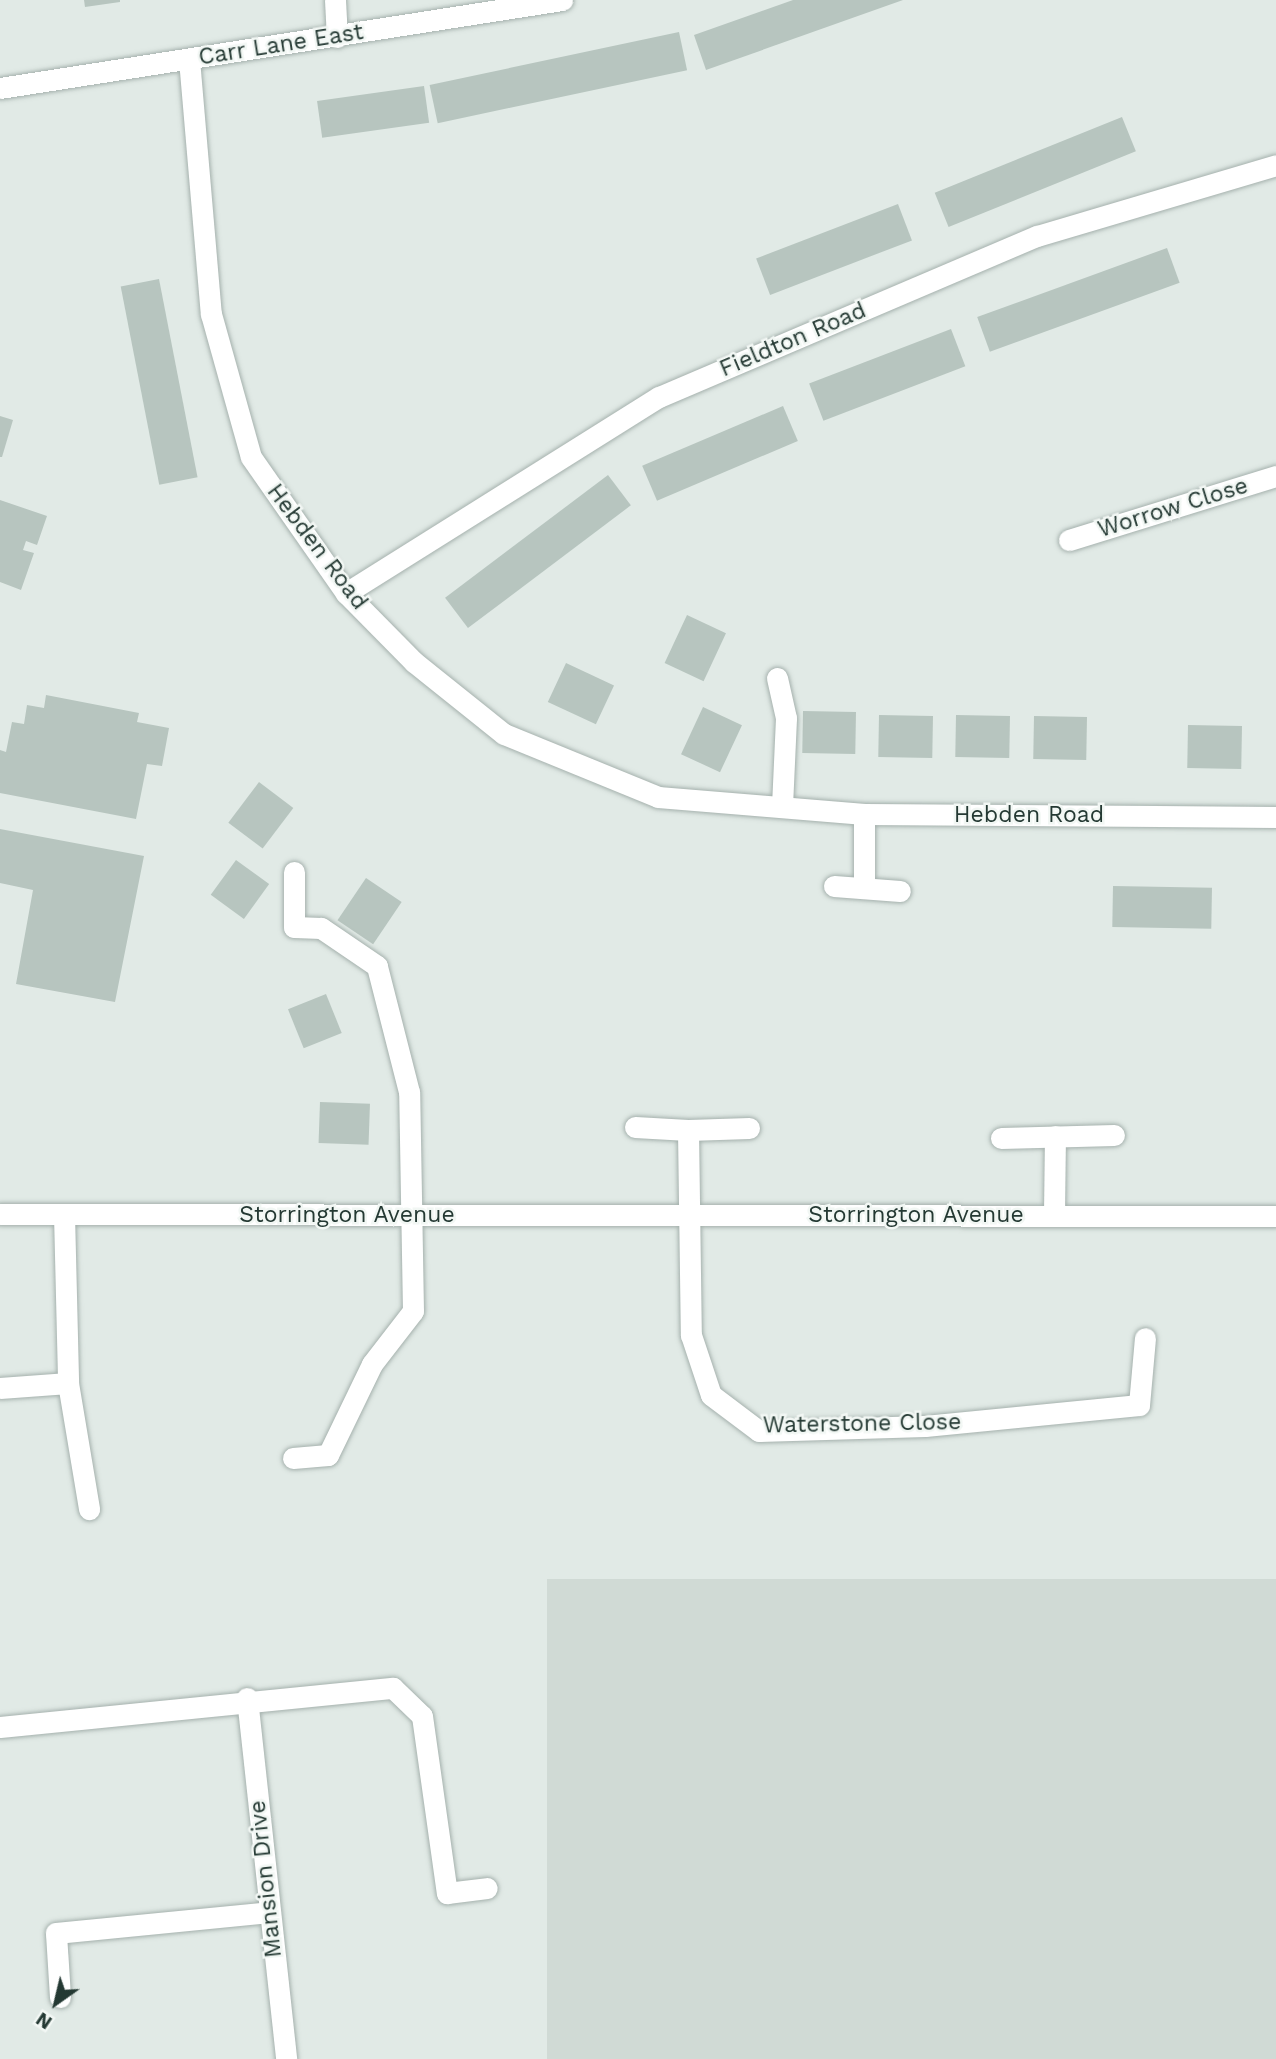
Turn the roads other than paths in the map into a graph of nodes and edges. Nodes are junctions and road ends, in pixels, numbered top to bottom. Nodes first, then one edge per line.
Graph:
1 (335, 0) edge
2 (562, 0) edge
3 (337, 37) junction
4 (189, 59) junction
5 (0, 88) edge
6 (1276, 165) edge
7 (1276, 476) edge
8 (1069, 540) dead end
9 (346, 593) junction
10 (776, 678) dead end
11 (782, 807) junction
12 (864, 814) junction
13 (1276, 817) edge
14 (293, 872) dead end
15 (834, 886) dead end
16 (864, 888) junction
17 (900, 891) dead end
18 (635, 1127) dead end
19 (749, 1128) dead end
20 (688, 1130) junction
21 (1114, 1135) dead end
22 (1055, 1136) junction
23 (1001, 1138) dead end
24 (0, 1214) edge
25 (64, 1214) junction
26 (693, 1215) junction
27 (1054, 1215) junction
28 (412, 1216) junction
29 (1276, 1216) edge
30 (1145, 1339) dead end
31 (68, 1383) junction
32 (0, 1388) edge
33 (293, 1458) dead end
34 (89, 1509) dead end
35 (247, 1698) junction
36 (0, 1727) edge
37 (487, 1888) dead end
38 (269, 1912) junction
39 (60, 1997) dead end
40 (286, 2059) edge

1 - 3 street
2 - 3 street, Carr Lane East
3 - 4 street, Carr Lane East
4 - 5 street, Carr Lane East
4 - 9 street, Hebden Road
6 - 9 street, Fieldton Road
7 - 8 street, Worrow Close
9 - 11 street, Hebden Road
10 - 11 street
11 - 12 street, Hebden Road
12 - 13 street, Hebden Road
12 - 16 street
14 - 28 street
15 - 16 street
16 - 17 street
18 - 20 street
19 - 20 street
20 - 26 street
21 - 22 street
22 - 23 street
22 - 27 street, Storrington Avenue
24 - 25 street, Storrington Avenue
25 - 28 street, Storrington Avenue
25 - 31 street
26 - 27 street, Storrington Avenue
26 - 28 street, Storrington Avenue
26 - 30 street, Waterstone Close
27 - 29 street, Storrington Avenue
28 - 33 street
31 - 32 street
31 - 34 street
35 - 36 street
35 - 37 street
35 - 38 street, Mansion Drive
38 - 39 street
38 - 40 street, Mansion Drive

